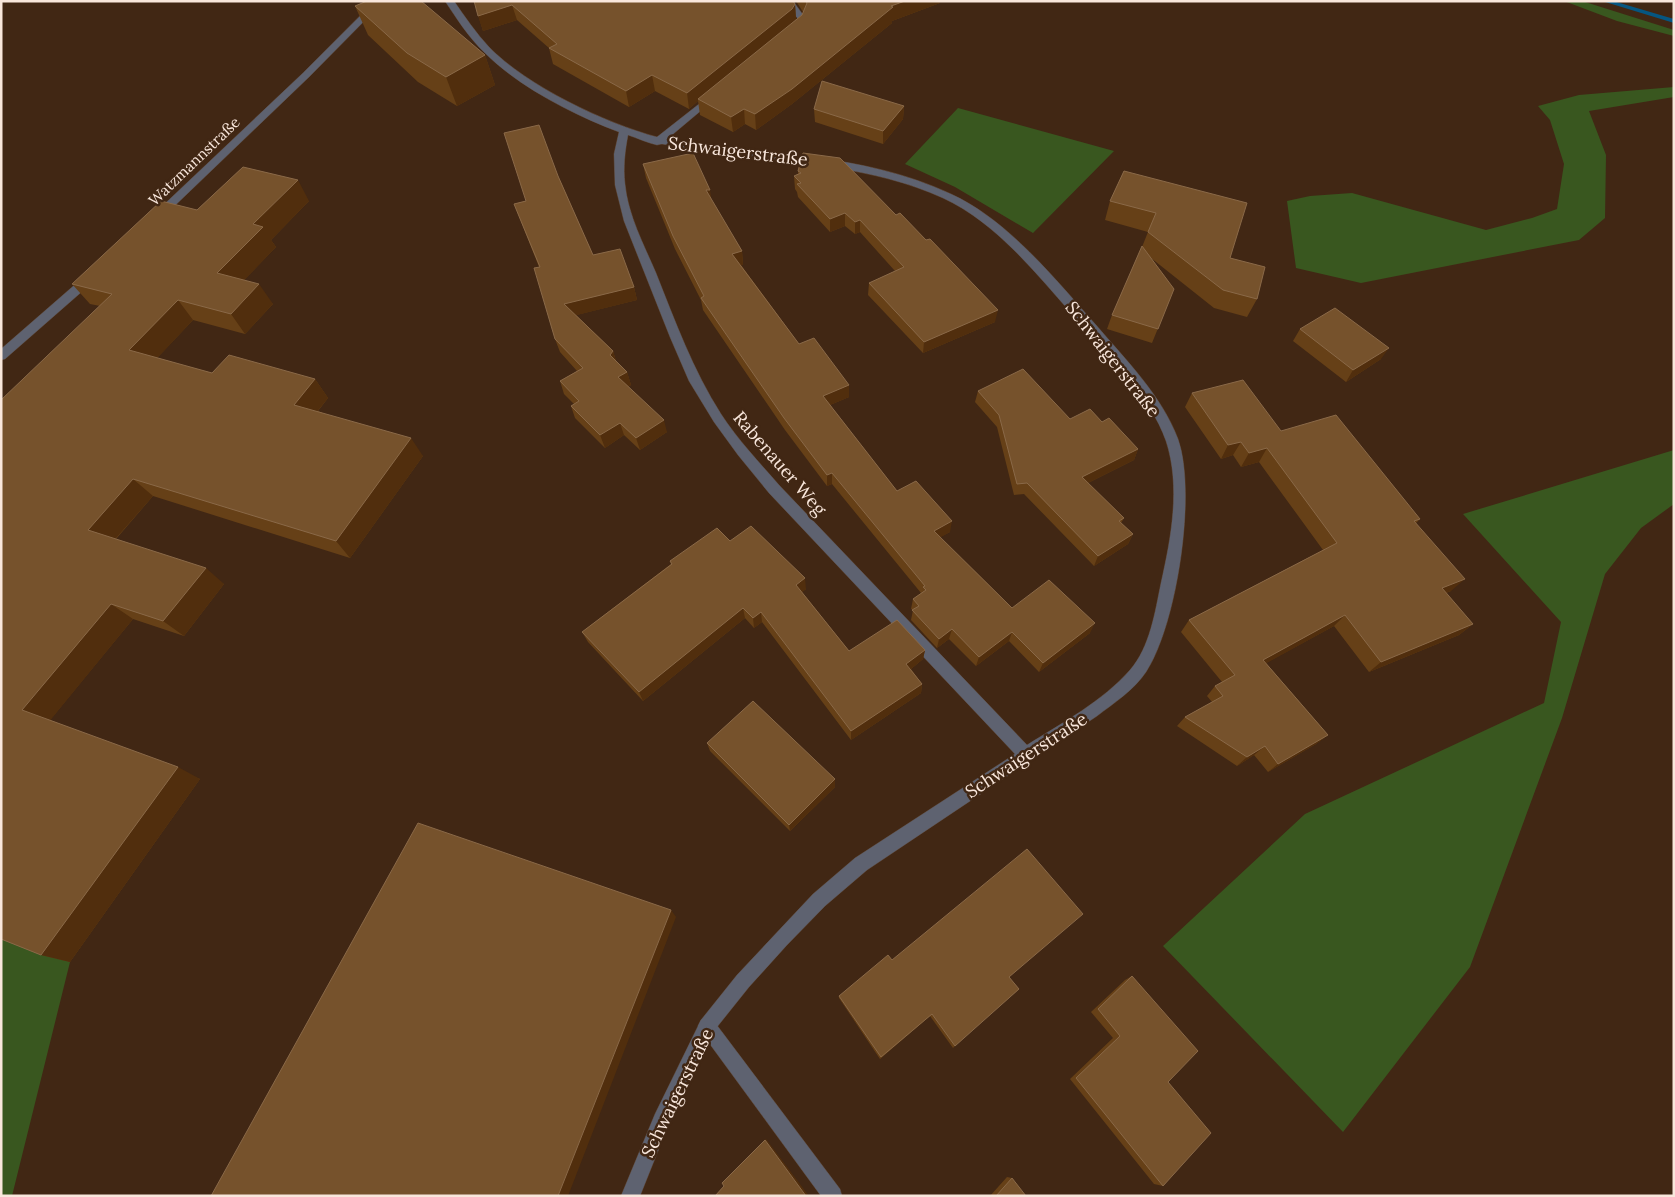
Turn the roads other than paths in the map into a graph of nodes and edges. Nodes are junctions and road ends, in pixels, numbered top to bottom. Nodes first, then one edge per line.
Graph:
1 (380, 1) edge
2 (449, 1) edge
3 (788, 1) edge
4 (786, 38) edge
5 (718, 92) edge
6 (624, 132) junction
7 (658, 142) junction
8 (151, 223) edge
9 (100, 270) edge
10 (1, 356) edge
11 (1026, 755) junction
12 (707, 1026) junction
13 (630, 1196) edge
14 (833, 1196) edge

1 - 8 street, Watzmannstraße
2 - 6 street, Schwaigerstraße
3 - 4 street
5 - 7 street
6 - 7 street, Schwaigerstraße
6 - 11 street, Rabenauer Weg
7 - 11 street, Schwaigerstraße
9 - 10 street
11 - 12 street, Schwaigerstraße
12 - 13 street, Schwaigerstraße
12 - 14 street

